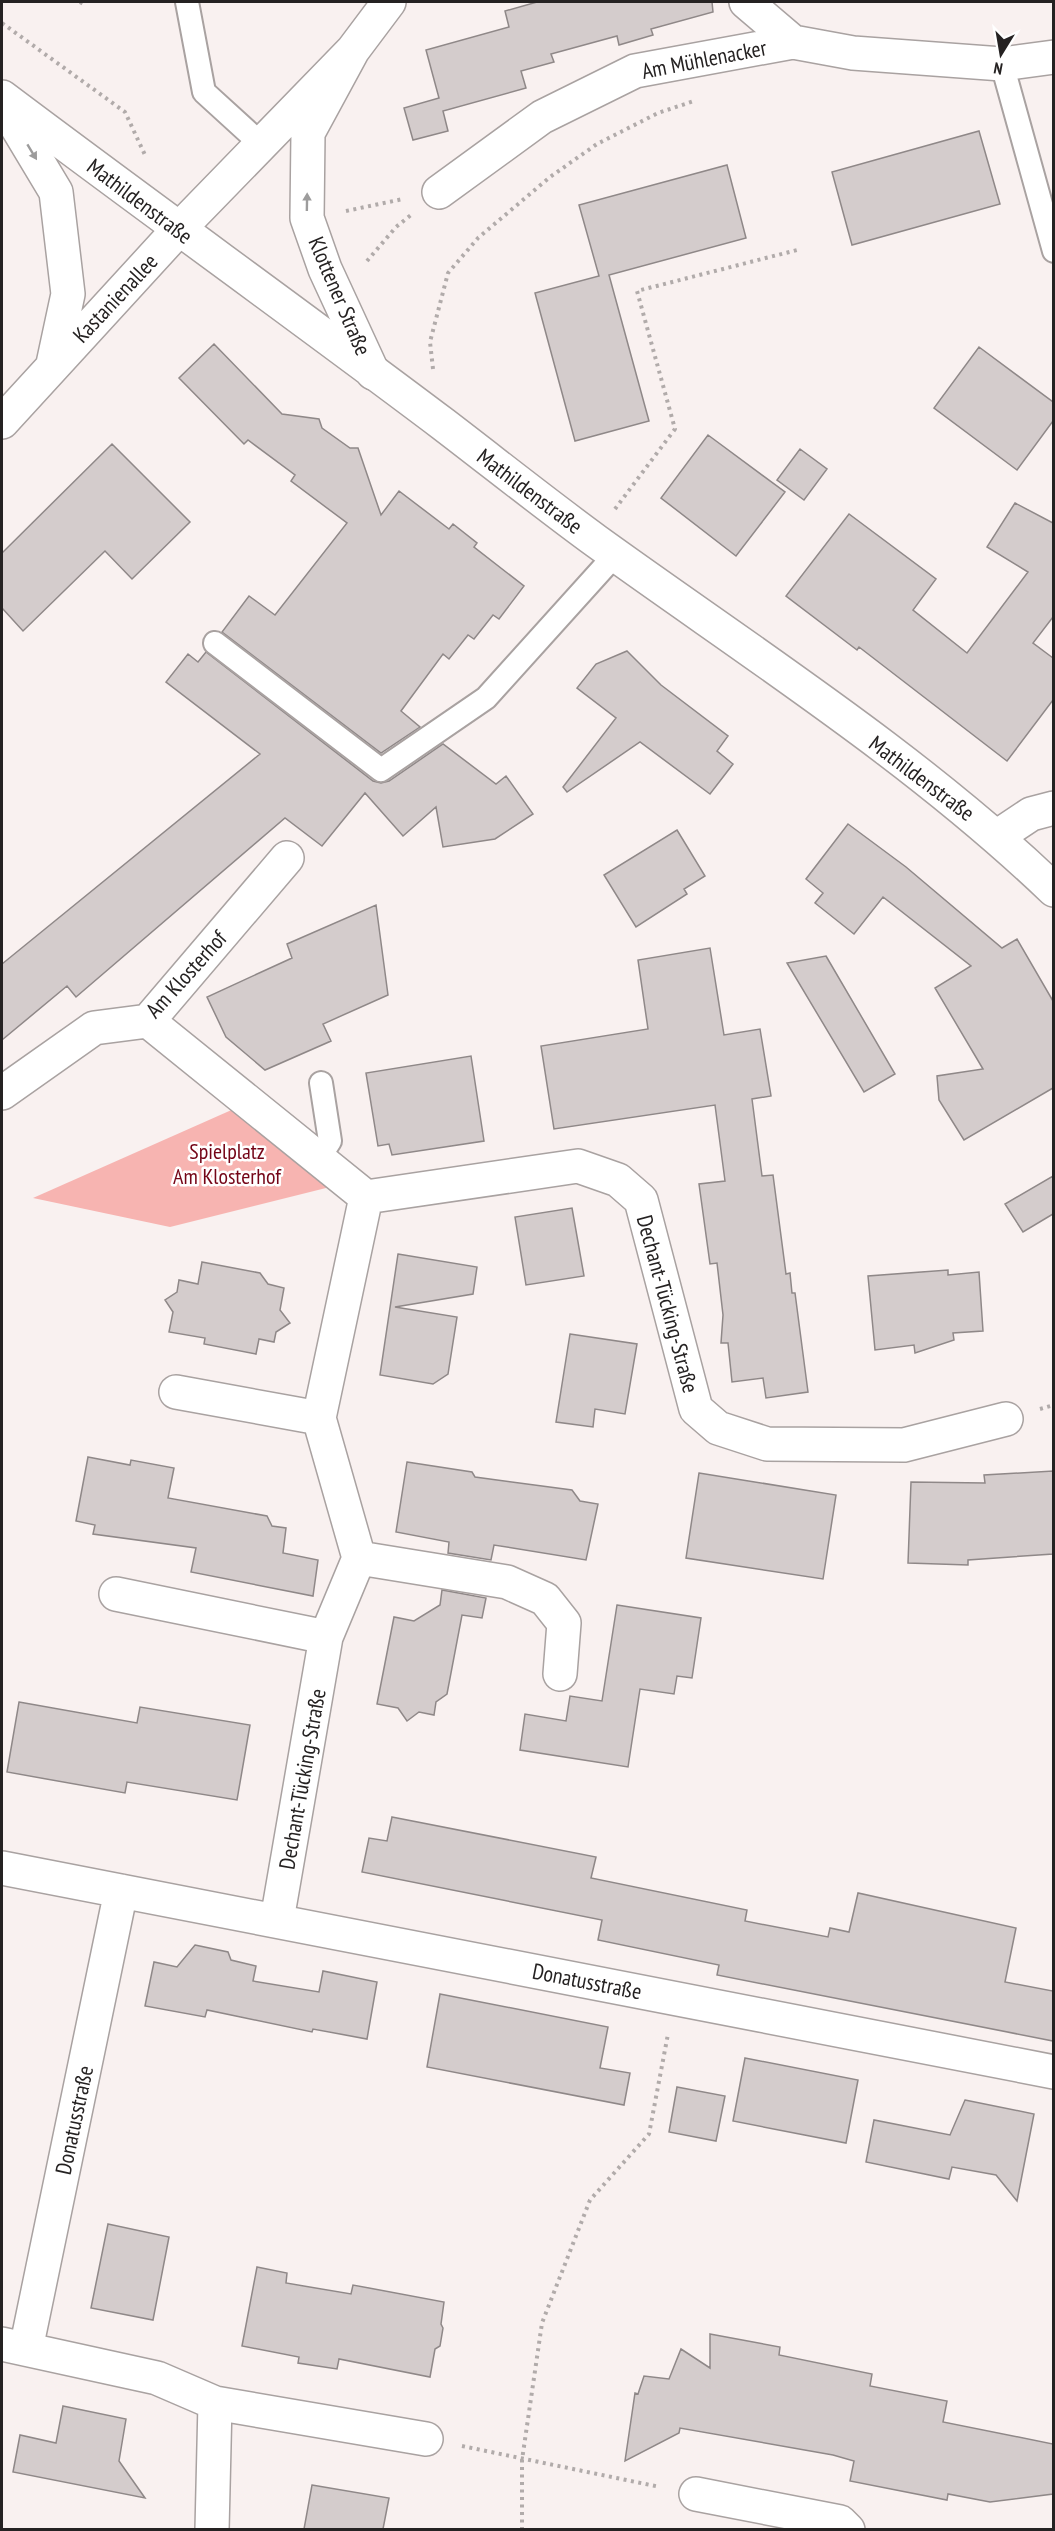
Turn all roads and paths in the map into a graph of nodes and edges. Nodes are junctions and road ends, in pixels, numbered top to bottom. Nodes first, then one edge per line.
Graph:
1 (80, 2) edge
2 (187, 2) edge
3 (389, 2) edge
4 (746, 2) edge
5 (85, 5) dead end
6 (2, 23) edge
7 (793, 42) junction
8 (353, 50) junction
9 (1053, 57) edge
10 (1002, 64) junction
11 (2, 97) edge
12 (702, 99) dead end
13 (2, 102) edge
14 (261, 144) junction
15 (149, 166) dead end
16 (439, 192) junction
17 (307, 218) junction
18 (178, 230) junction
19 (801, 249) dead end
20 (1053, 251) edge
21 (367, 261) dead end
22 (53, 365) junction
23 (373, 373) junction
24 (2, 422) edge
25 (443, 424) junction
26 (604, 547) junction
27 (215, 643) dead end
28 (1053, 808) edge
29 (998, 836) junction
30 (287, 858) dead end
31 (1053, 890) edge
32 (148, 1021) junction
33 (321, 1083) dead end
34 (2, 1092) edge
35 (319, 1158) junction
36 (366, 1197) junction
37 (177, 1392) dead end
38 (319, 1418) junction
39 (1006, 1419) dead end
40 (359, 1558) junction
41 (116, 1594) dead end
42 (326, 1637) junction
43 (560, 1674) dead end
44 (2, 1868) edge
45 (121, 1892) junction
46 (278, 1920) junction
47 (674, 1998) junction
48 (1053, 2072) edge
49 (14, 2346) edge
50 (215, 2403) junction
51 (426, 2439) joint
52 (522, 2460) junction
53 (696, 2494) joint
54 (212, 2529) edge
55 (522, 2529) edge
56 (848, 2529) edge

1 - 5 path
2 - 14 lane
3 - 8 street, Klottener Straße
4 - 7 street
6 - 15 path
7 - 10 street, Am Mühlenacker
7 - 16 street, Am Mühlenacker
8 - 14 street, Klottener Straße
17 -> 8 street, Klottener Straße
9 - 10 street, Am Mühlenacker
10 - 20 lane
11 - 18 street, Mathildenstraße
12 - 25 path, Am Mühlenacker
13 -> 22 street, Kastanienallee
14 - 18 street, Klottener Straße
16 - 17 path
16 - 21 path
17 - 23 street, Klottener Straße
18 - 22 street, Kastanienallee
18 - 23 street, Mathildenstraße
19 - 26 path
22 - 24 street, Kastanienallee
23 - 25 street, Mathildenstraße
25 - 26 street, Mathildenstraße
26 - 27 lane
26 - 29 street, Mathildenstraße
28 - 29 street
29 - 31 street, Mathildenstraße
30 - 32 street, Am Klosterhof
32 - 34 street, Am Klosterhof
32 - 35 street
33 - 35 lane
35 - 36 street
36 - 38 street
36 - 39 street, Dechant-Tücking-Straße
37 - 38 street
38 - 40 street
40 - 42 street, Dechant-Tücking-Straße
40 - 43 street
41 - 42 street
42 - 46 street, Dechant-Tücking-Straße
44 - 45 street, Donatusstraße
45 - 46 street, Donatusstraße
45 - 49 street, Donatusstraße
46 - 47 street, Donatusstraße
47 - 48 street, Donatusstraße
47 - 52 path
49 - 50 street
50 - 51 street
50 - 54 street
51 - 52 path
52 - 53 path
52 - 55 path
53 - 56 street

